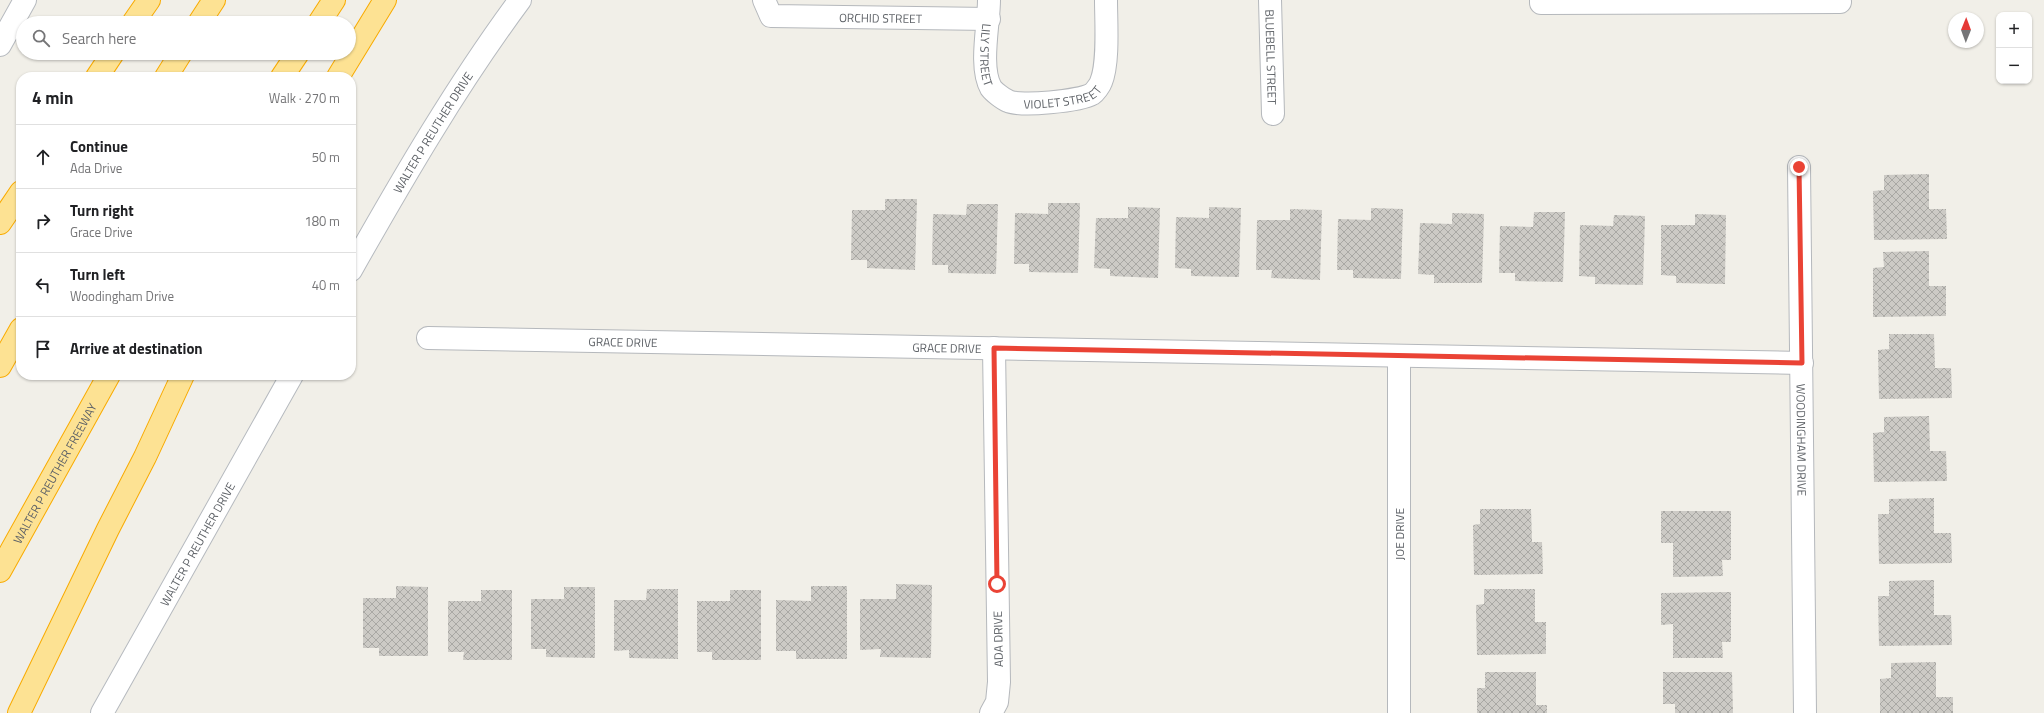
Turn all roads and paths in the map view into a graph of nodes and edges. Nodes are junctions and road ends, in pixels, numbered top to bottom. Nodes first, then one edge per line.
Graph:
1 (25, 0) edge
2 (148, 0) edge
3 (214, 0) edge
4 (334, 0) edge
5 (385, 0) edge
6 (520, 0) edge
7 (1106, 0) edge
8 (1270, 0) edge
9 (1541, 0) edge
10 (1840, 2) dead end
11 (768, 8) edge
12 (989, 10) edge
13 (16, 16) edge
14 (16, 16) edge
15 (137, 16) edge
16 (204, 16) edge
17 (324, 16) edge
18 (0, 45) edge
19 (356, 48) edge
20 (108, 60) edge
21 (177, 60) edge
22 (293, 60) edge
23 (348, 60) edge
24 (100, 72) edge
25 (169, 72) edge
26 (285, 72) edge
27 (341, 72) edge
28 (1008, 102) joint
29 (1273, 114) dead end
30 (1799, 167) dead end
31 (16, 199) edge
32 (0, 223) edge
33 (356, 261) edge
34 (16, 338) edge
35 (428, 338) dead end
36 (994, 348) junction
37 (1399, 356) junction
38 (1802, 363) junction
39 (0, 366) edge
40 (106, 380) edge
41 (181, 380) edge
42 (289, 380) edge
43 (0, 571) edge
44 (19, 713) edge
45 (102, 713) edge
46 (991, 713) edge
47 (1399, 713) edge
48 (1805, 713) edge

1 - 13 street
2 - 15 highway
3 - 16 highway
4 - 17 highway
5 - 19 highway
6 - 33 street, WALTER P REUTHER DRIVE
7 - 28 street, VIOLET STREET
8 - 29 street, BLUEBELL STREET
9 - 10 street
11 - 12 street, ORCHID STREET
12 - 28 street, LILY STREET
14 - 18 street
20 - 24 highway
21 - 25 highway
22 - 26 highway
23 - 27 highway
30 - 38 street, WOODINGHAM DRIVE
31 - 32 highway
34 - 39 highway
35 - 36 street, GRACE DRIVE
36 - 37 street, GRACE DRIVE
36 - 46 street, ADA DRIVE
37 - 38 street, GRACE DRIVE
37 - 47 street, JOE DRIVE
38 - 48 street, WOODINGHAM DRIVE
40 - 43 highway, WALTER P REUTHER FREEWAY
41 - 44 highway
42 - 45 street, WALTER P REUTHER DRIVE

